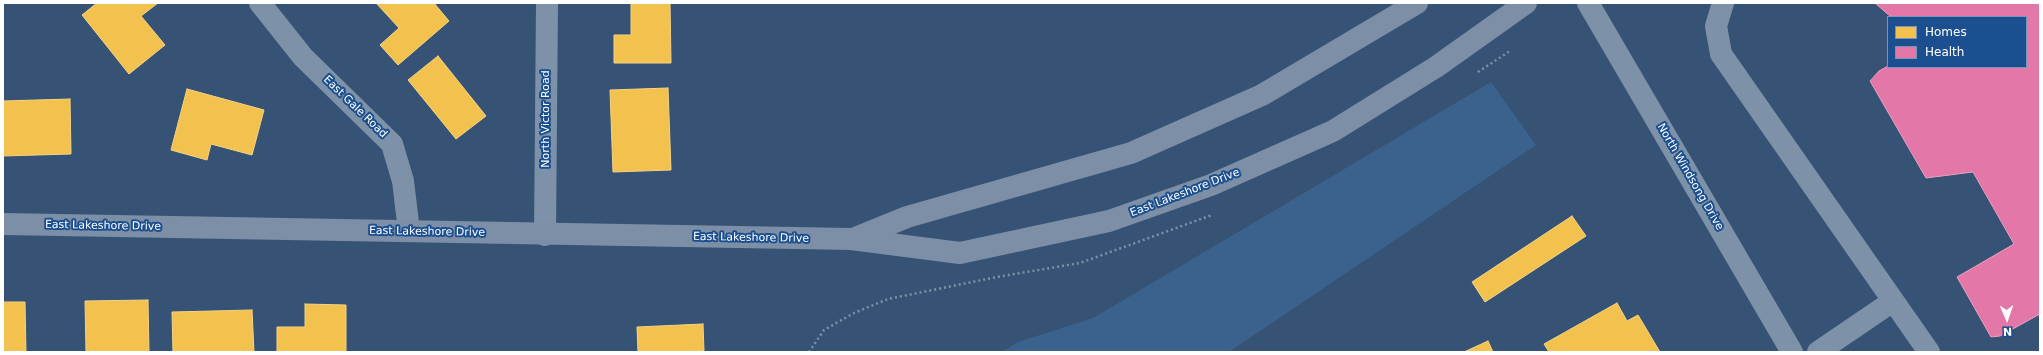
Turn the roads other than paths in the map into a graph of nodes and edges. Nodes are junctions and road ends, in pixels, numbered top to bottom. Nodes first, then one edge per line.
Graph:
1 (260, 3) edge
2 (547, 3) edge
3 (1417, 3) edge
4 (1526, 3) edge
5 (1588, 3) edge
6 (1723, 3) edge
7 (3, 224) edge
8 (409, 232) junction
9 (545, 235) junction
10 (851, 240) junction
11 (1894, 301) junction
12 (1792, 352) edge
13 (1818, 352) edge
14 (1929, 352) edge

1 - 8 street, East Gale Road
2 - 9 street, North Victor Road
3 - 10 main road, East Lakeshore Drive
4 - 10 main road, East Lakeshore Drive
5 - 12 street, North Windsong Drive
6 - 11 street
7 - 8 main road, East Lakeshore Drive
8 - 9 main road, East Lakeshore Drive
9 - 10 main road, East Lakeshore Drive
11 - 13 street
11 - 14 street

